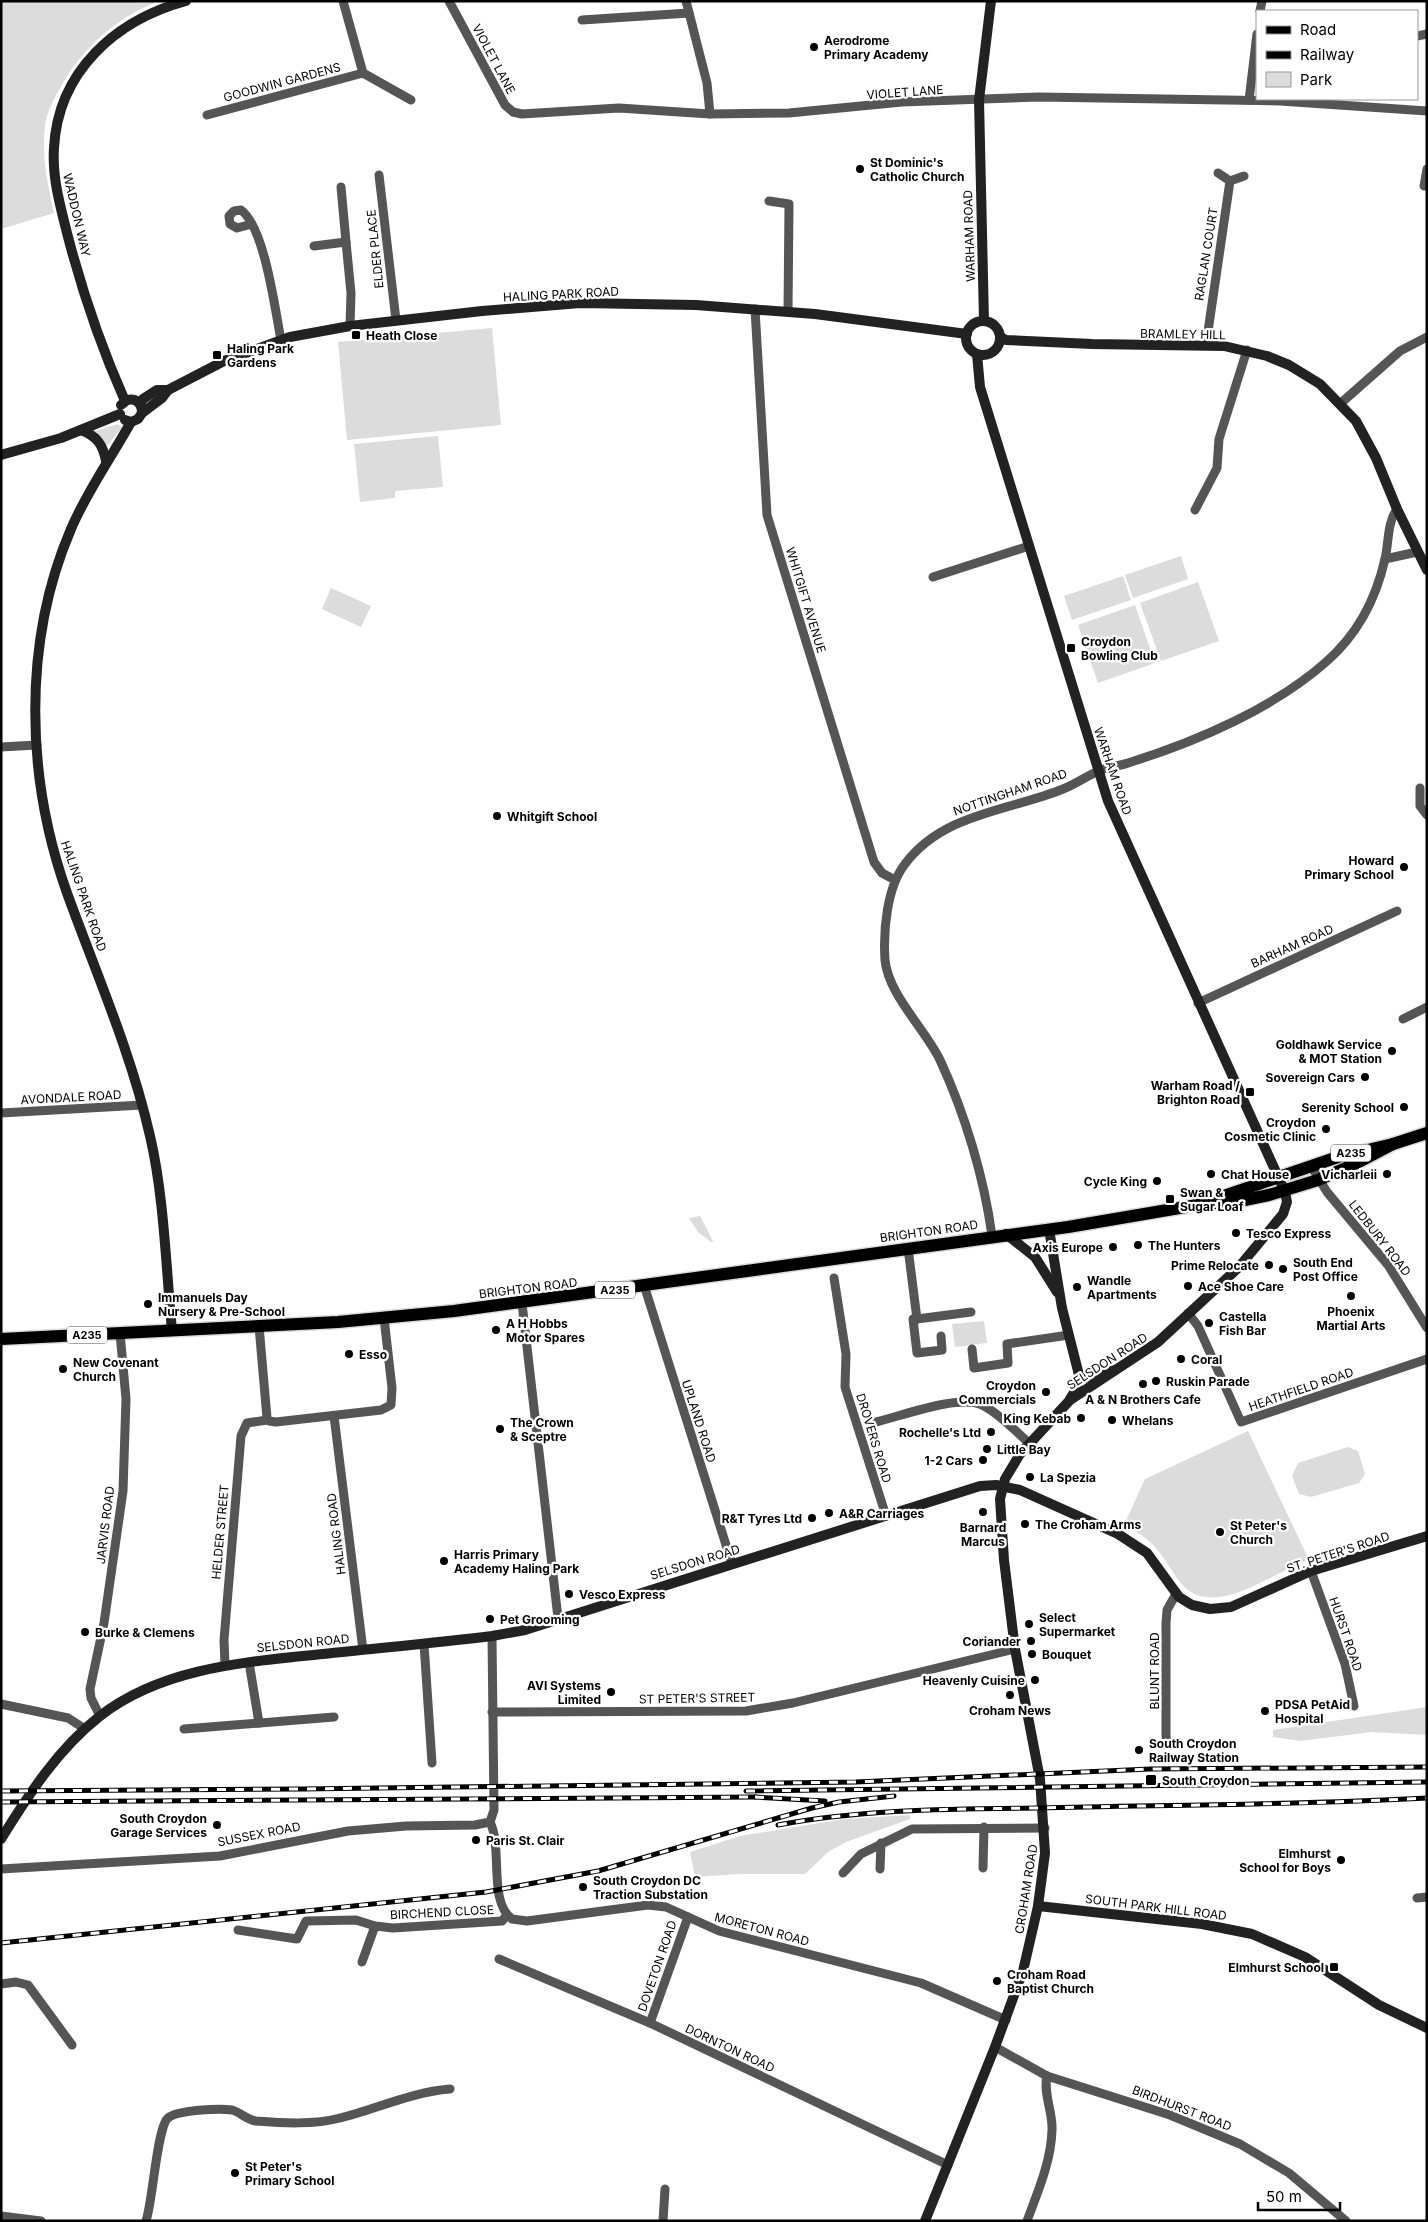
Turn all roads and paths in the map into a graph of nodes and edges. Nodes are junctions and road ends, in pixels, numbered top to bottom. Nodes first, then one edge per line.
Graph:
1 (186, 1) edge
2 (343, 1) edge
3 (450, 1) edge
4 (686, 1) edge
5 (992, 1) edge
6 (689, 14) junction
7 (582, 20) dead end
8 (1256, 42) edge
9 (363, 73) junction
10 (411, 100) dead end
11 (979, 100) junction
12 (1249, 100) junction
13 (1427, 112) edge
14 (710, 114) junction
15 (207, 115) dead end
16 (1427, 169) edge
17 (1218, 173) dead end
18 (379, 176) dead end
19 (1244, 176) dead end
20 (1230, 181) junction
21 (1427, 186) edge
22 (341, 187) dead end
23 (768, 201) dead end
24 (252, 224) dead end
25 (346, 242) junction
26 (314, 246) dead end
27 (755, 309) junction
28 (788, 312) junction
29 (396, 320) junction
30 (984, 321) junction
31 (350, 326) junction
32 (967, 334) junction
33 (1000, 337) junction
34 (1427, 337) edge
35 (280, 340) junction
36 (1206, 345) junction
37 (1247, 350) junction
38 (977, 354) junction
39 (125, 401) junction
40 (1340, 403) junction
41 (141, 408) junction
42 (120, 414) junction
43 (131, 422) junction
44 (81, 430) junction
45 (1, 455) edge
46 (106, 461) junction
47 (1397, 509) junction
48 (1195, 510) dead end
49 (1029, 546) junction
50 (1417, 552) junction
51 (1385, 559) junction
52 (1427, 570) edge
53 (933, 577) dead end
54 (37, 745) junction
55 (1, 748) edge
56 (1097, 771) junction
57 (1420, 788) dead end
58 (1427, 815) edge
59 (895, 880) junction
60 (1397, 911) dead end
61 (1198, 1003) junction
62 (1427, 1008) edge
63 (1403, 1019) dead end
64 (142, 1105) junction
65 (1, 1113) edge
66 (1427, 1133) edge
67 (1393, 1144) junction
68 (1311, 1166) junction
69 (1277, 1178) junction
70 (1318, 1180) junction
71 (1280, 1192) junction
72 (1203, 1204) junction
73 (1049, 1229) junction
74 (1006, 1234) junction
75 (992, 1236) junction
76 (908, 1248) junction
77 (834, 1278) dead end
78 (644, 1286) junction
79 (522, 1303) junction
80 (1062, 1304) junction
81 (971, 1312) dead end
82 (1188, 1314) junction
83 (384, 1318) junction
84 (917, 1318) junction
85 (258, 1326) junction
86 (1427, 1328) edge
87 (172, 1330) junction
88 (120, 1333) junction
89 (1069, 1335) junction
90 (940, 1336) dead end
91 (1, 1339) edge
92 (972, 1349) dead end
93 (1427, 1359) edge
94 (1124, 1364) junction
95 (1079, 1380) junction
96 (1070, 1400) junction
97 (334, 1416) junction
98 (268, 1420) junction
99 (876, 1422) dead end
100 (1029, 1443) junction
101 (1002, 1486) junction
102 (886, 1516) junction
103 (1427, 1536) edge
104 (732, 1564) junction
105 (1310, 1571) junction
106 (1176, 1594) junction
107 (558, 1618) junction
108 (492, 1636) junction
109 (424, 1644) junction
110 (1015, 1649) junction
111 (363, 1650) junction
112 (249, 1662) junction
113 (225, 1665) junction
114 (1, 1704) edge
115 (1354, 1706) dead end
116 (492, 1712) junction
117 (100, 1716) junction
118 (334, 1717) dead end
119 (259, 1723) junction
120 (85, 1729) junction
121 (184, 1729) dead end
122 (1175, 1745) dead end
123 (432, 1763) dead end
124 (490, 1822) junction
125 (984, 1827) junction
126 (1045, 1828) junction
127 (1, 1839) edge
128 (881, 1843) junction
129 (983, 1868) dead end
130 (1, 1869) edge
131 (880, 1869) dead end
132 (843, 1873) dead end
133 (1427, 1897) edge
134 (1417, 1898) dead end
135 (1038, 1906) junction
136 (507, 1915) junction
137 (688, 1917) junction
138 (375, 1926) junction
139 (238, 1930) dead end
140 (499, 1959) dead end
141 (362, 1962) dead end
142 (1, 1984) edge
143 (1006, 2020) junction
144 (650, 2024) junction
145 (1427, 2028) edge
146 (72, 2045) dead end
147 (995, 2047) junction
148 (1047, 2076) junction
149 (450, 2089) dead end
150 (948, 2165) junction
151 (665, 2189) dead end
152 (1, 2216) edge
153 (41, 2221) edge
154 (146, 2221) edge
155 (663, 2221) edge
156 (925, 2221) edge
157 (1027, 2221) edge
158 (1346, 2221) edge

1 - 39 main road, WADDON WAY
2 - 9 street
3 - 14 street, VIOLET LANE
4 - 6 street
5 - 11 main road, WARHAM ROAD
6 - 7 street
6 - 14 street
8 - 12 street
9 - 10 street
9 - 15 street, GOODWIN GARDENS
11 - 12 street, VIOLET LANE
11 - 14 street, VIOLET LANE
11 - 30 main road, WARHAM ROAD
12 - 13 street, VIOLET LANE
16 - 21 street
17 - 20 street
18 - 29 street, ELDER PLACE
19 - 20 street
20 - 36 street, RAGLAN COURT
22 - 25 street
23 - 28 street
24 - 35 street
25 - 26 street
25 - 31 street
27 - 28 main road, HALING PARK ROAD
27 - 29 main road, HALING PARK ROAD
27 - 59 street, WHITGIFT AVENUE
28 - 32 main road, HALING PARK ROAD
29 - 31 main road, HALING PARK ROAD
30 - 32 main road
30 - 33 main road
31 - 35 main road, HALING PARK ROAD
32 - 38 main road
33 - 36 main road, BRAMLEY HILL
33 - 38 main road
34 - 40 street
35 - 41 main road, HALING PARK ROAD
36 - 37 main road, BRAMLEY HILL
37 - 40 main road, BRAMLEY HILL
37 - 48 street
38 - 49 main road, WARHAM ROAD
39 - 41 main road
39 - 42 main road
40 - 47 main road, BRAMLEY HILL
41 - 43 main road
42 - 43 main road
42 - 44 main road
43 - 46 main road, HALING PARK ROAD
44 - 45 main road
44 - 46 main road
46 - 54 main road, HALING PARK ROAD
47 - 50 main road, BRAMLEY HILL
47 - 51 street, NOTTINGHAM ROAD
49 - 53 street
49 - 56 main road, WARHAM ROAD
50 - 51 street
50 - 52 main road, BRAMLEY HILL
51 - 56 street, NOTTINGHAM ROAD
54 - 55 street
54 - 64 main road, HALING PARK ROAD
56 - 59 street, NOTTINGHAM ROAD
56 - 61 main road, WARHAM ROAD
57 - 58 street
59 - 75 street, NOTTINGHAM ROAD
60 - 61 street, BARHAM ROAD
61 - 69 main road, WARHAM ROAD
62 - 63 street
64 - 65 street, AVONDALE ROAD
64 - 87 main road, HALING PARK ROAD
66 - 67 main road, A235
67 - 68 main road, A235
67 - 70 main road, A235
68 - 69 main road, A235
68 - 70 street, LEDBURY ROAD
69 - 71 main road, WARHAM ROAD
69 - 72 main road, BRIGHTON ROAD / A235
70 - 71 main road, A235
70 - 86 street, LEDBURY ROAD
71 - 72 main road, BRIGHTON ROAD / A235
71 - 82 main road, SELSDON ROAD
72 - 73 main road, BRIGHTON ROAD / A235
73 - 74 main road, BRIGHTON ROAD / A235
73 - 80 main road
74 - 75 main road, BRIGHTON ROAD / A235
74 - 80 main road
75 - 76 main road, BRIGHTON ROAD / A235
76 - 78 main road, BRIGHTON ROAD / A235
76 - 84 street
77 - 102 street, DROVERS ROAD
78 - 79 main road, BRIGHTON ROAD / A235
78 - 104 street, UPLAND ROAD
79 - 83 main road, BRIGHTON ROAD / A235
79 - 107 street
80 - 89 main road
81 - 84 street
82 - 93 street, HEATHFIELD ROAD
82 - 94 main road, SELSDON ROAD
83 - 85 main road, BRIGHTON ROAD / A235
83 - 97 street
84 - 90 street
85 - 87 main road, BRIGHTON ROAD / A235
85 - 98 street
87 - 88 main road, BRIGHTON ROAD / A235
88 - 91 main road, BRIGHTON ROAD / A235
88 - 117 street, JARVIS ROAD
89 - 92 street
89 - 95 main road
94 - 95 main road
94 - 96 main road, SELSDON ROAD
95 - 96 main road
96 - 100 main road, SELSDON ROAD
97 - 98 street
97 - 111 street, HALING ROAD
98 - 113 street, HELDER STREET
99 - 100 street
100 - 101 main road, SELSDON ROAD
101 - 102 main road, SELSDON ROAD
101 - 106 main road, ST. PETER'S ROAD
101 - 110 main road, CROHAM ROAD
102 - 104 main road, SELSDON ROAD
103 - 105 main road, ST. PETER'S ROAD
104 - 107 main road, SELSDON ROAD
105 - 106 main road, ST. PETER'S ROAD
105 - 115 street, HURST ROAD
106 - 122 street, BLUNT ROAD
107 - 108 main road, SELSDON ROAD
108 - 109 main road, SELSDON ROAD
108 - 116 street
109 - 111 main road, SELSDON ROAD
109 - 123 street
110 - 116 street, ST PETER'S STREET
110 - 126 main road, CROHAM ROAD
111 - 112 main road, SELSDON ROAD
112 - 113 main road, SELSDON ROAD
112 - 119 street
113 - 117 main road, SELSDON ROAD
114 - 120 street
116 - 124 street
117 - 120 main road, SELSDON ROAD
118 - 119 street
119 - 121 street
120 - 127 main road, SELSDON ROAD
124 - 130 street, SUSSEX ROAD
124 - 136 street
125 - 126 street
125 - 128 street
125 - 129 street
126 - 135 main road, CROHAM ROAD
128 - 131 street
128 - 132 street
133 - 134 street
135 - 143 main road, CROHAM ROAD
135 - 145 main road, SOUTH PARK HILL ROAD
136 - 137 street, MORETON ROAD
136 - 138 street, BIRCHEND CLOSE
137 - 143 street, MORETON ROAD
137 - 144 street, DOVETON ROAD
138 - 139 street, BIRCHEND CLOSE
138 - 141 street, BIRCHEND CLOSE
140 - 144 street, DORNTON ROAD
142 - 146 street
143 - 147 main road, CROHAM ROAD
144 - 150 street, DORNTON ROAD
147 - 148 street, BIRDHURST ROAD
147 - 150 main road, CROHAM ROAD
148 - 157 street
148 - 158 street, BIRDHURST ROAD
149 - 154 street
150 - 156 main road, CROHAM ROAD
151 - 155 street
152 - 153 street

